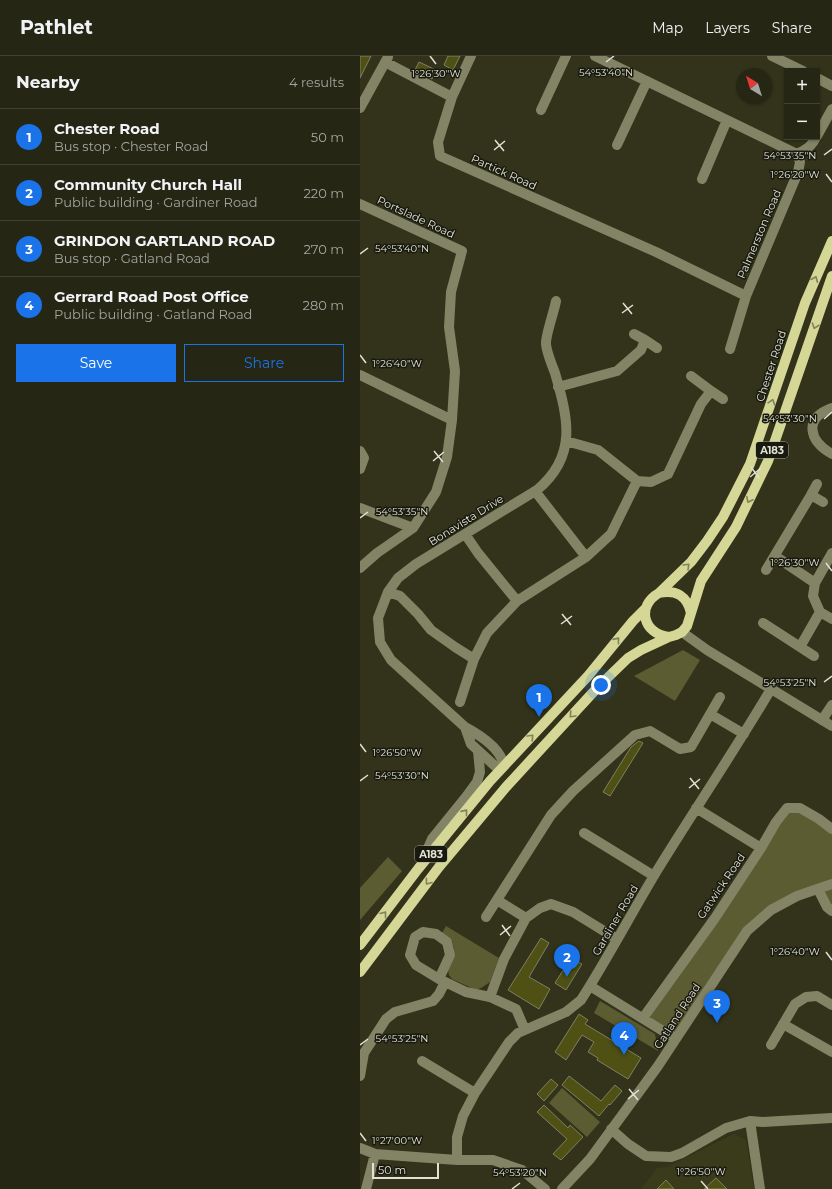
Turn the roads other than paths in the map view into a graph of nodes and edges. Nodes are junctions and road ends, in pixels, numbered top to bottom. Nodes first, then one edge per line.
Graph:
1 (471, 56) edge
2 (566, 56) edge
3 (595, 56) edge
4 (772, 56) edge
5 (387, 59) edge
6 (797, 68) edge
7 (820, 80) edge
8 (647, 81) junction
9 (832, 86) edge
10 (452, 97) junction
11 (360, 108) edge
12 (832, 109) edge
13 (541, 110) dead end
14 (727, 120) junction
15 (820, 131) edge
16 (815, 140) edge
17 (617, 145) dead end
18 (797, 154) junction
19 (702, 179) dead end
20 (360, 204) edge
21 (832, 241) edge
22 (832, 278) edge
23 (746, 296) junction
24 (556, 301) dead end
25 (634, 334) dead end
26 (645, 340) junction
27 (657, 348) dead end
28 (730, 349) dead end
29 (360, 375) edge
30 (691, 376) dead end
31 (558, 387) junction
32 (711, 391) junction
33 (723, 399) dead end
34 (832, 408) edge
35 (452, 420) junction
36 (566, 441) junction
37 (360, 451) edge
38 (832, 454) edge
39 (360, 469) edge
40 (638, 481) junction
41 (818, 484) dead end
42 (535, 491) junction
43 (811, 495) junction
44 (823, 502) dead end
45 (360, 508) edge
46 (413, 528) junction
47 (465, 534) junction
48 (832, 553) edge
49 (775, 556) junction
50 (586, 558) junction
51 (360, 568) edge
52 (766, 570) dead end
53 (815, 583) junction
54 (388, 592) junction
55 (659, 593) junction
56 (517, 601) junction
57 (646, 608) junction
58 (820, 612) junction
59 (690, 613) junction
60 (832, 619) edge
61 (763, 624) dead end
62 (682, 632) junction
63 (669, 636) junction
64 (800, 647) junction
65 (814, 656) dead end
66 (474, 659) junction
67 (771, 689) junction
68 (720, 697) dead end
69 (460, 702) dead end
70 (832, 705) edge
71 (710, 714) junction
72 (822, 720) junction
73 (832, 726) edge
74 (464, 727) junction
75 (744, 734) junction
76 (478, 751) junction
77 (504, 765) junction
78 (516, 775) junction
79 (696, 808) junction
80 (832, 829) edge
81 (584, 833) dead end
82 (761, 848) junction
83 (418, 869) junction
84 (654, 876) junction
85 (832, 884) edge
86 (818, 889) junction
87 (497, 900) junction
88 (832, 911) edge
89 (486, 917) dead end
90 (526, 918) junction
91 (617, 939) junction
92 (360, 945) edge
93 (360, 972) edge
94 (442, 980) junction
95 (590, 986) junction
96 (490, 997) junction
97 (832, 1005) edge
98 (643, 1018) junction
99 (784, 1024) junction
100 (525, 1030) junction
101 (676, 1039) junction
102 (771, 1045) dead end
103 (832, 1052) edge
104 (422, 1061) dead end
105 (360, 1076) edge
106 (475, 1093) junction
107 (832, 1118) edge
108 (750, 1121) junction
109 (611, 1130) junction
110 (360, 1148) edge
111 (375, 1154) junction
112 (457, 1160) junction
113 (366, 1189) edge
114 (545, 1189) edge
115 (562, 1189) edge
116 (760, 1189) edge

1 - 10 street, Partick Road
2 - 13 street
3 - 8 street
4 - 6 street
5 - 10 street
5 - 11 street
7 - 9 street
8 - 14 street
8 - 17 street
10 - 23 street, Partick Road
12 - 15 street
14 - 18 street
14 - 19 street
16 - 18 street
18 - 23 street, Palmerston Road
20 - 35 street, Portslade Road
55 -> 21 main road, Chester Road / A183
22 -> 59 main road, A183
23 - 28 street, Palmerston Road
24 - 31 street, Bonavista Drive
25 - 26 street
26 - 27 street
26 - 31 street
29 - 35 street
30 - 32 street
31 - 36 street, Bonavista Drive
32 - 33 street
32 - 40 street
34 - 38 street
35 - 46 street
36 - 40 street
36 - 42 street, Bonavista Drive
37 - 39 street
40 - 50 street
41 - 43 street
42 - 47 street, Bonavista Drive
42 - 50 street
43 - 44 street
43 - 49 street
45 - 46 street
46 - 51 street
47 - 54 street, Bonavista Drive
47 - 56 street
48 - 53 street
49 - 52 street
49 - 53 street
50 - 56 street
53 - 58 street
54 - 66 street
54 - 74 street, Bonavista Drive
55 - 57 main road, Chester Road / A183
55 - 59 main road
56 - 66 street
57 - 63 main road
77 -> 57 main road, Chester Road / A183
58 - 60 street
58 - 64 street
59 - 62 main road, A183
61 - 64 street
62 - 63 main road, A183
62 - 67 street
63 -> 78 main road, A183
64 - 65 street
66 - 69 street
67 - 72 street
67 - 75 street, Gardiner Road
68 - 71 street
70 - 72 street
71 - 75 street
71 - 87 street
72 - 73 street
74 - 76 street, Bonavista Drive
74 - 77 street, Bonavista Drive
75 - 79 street, Gardiner Road
76 - 77 street, Bonavista Drive
76 - 83 street
77 - 78 main road
83 -> 77 main road, Chester Road / A183
78 -> 93 main road, A183
79 - 82 street
79 - 84 street, Gardiner Road
80 - 82 street, Gatwick Road
81 - 84 street
82 - 98 street, Gatwick Road
92 -> 83 main road, Chester Road / A183
84 - 91 street, Gardiner Road
85 - 86 street, Gatland Road
86 - 88 street
86 - 101 street, Gatland Road
87 - 89 street
87 - 90 street
90 - 91 street
90 - 96 street
91 - 95 street, Gardiner Road
94 - 94 street
94 - 96 street
94 - 105 street
95 - 98 street
95 - 100 street, Gardiner Road
96 - 100 street
97 - 99 street
98 - 101 street
99 - 102 street
99 - 103 street
100 - 106 street, Gardiner Road
101 - 109 street, Gatland Road
104 - 106 street
106 - 112 street, Gardiner Road
107 - 108 street
108 - 109 street
108 - 116 street
109 - 115 street, Gatland Road
110 - 111 street
111 - 112 street
111 - 113 street
112 - 114 street

